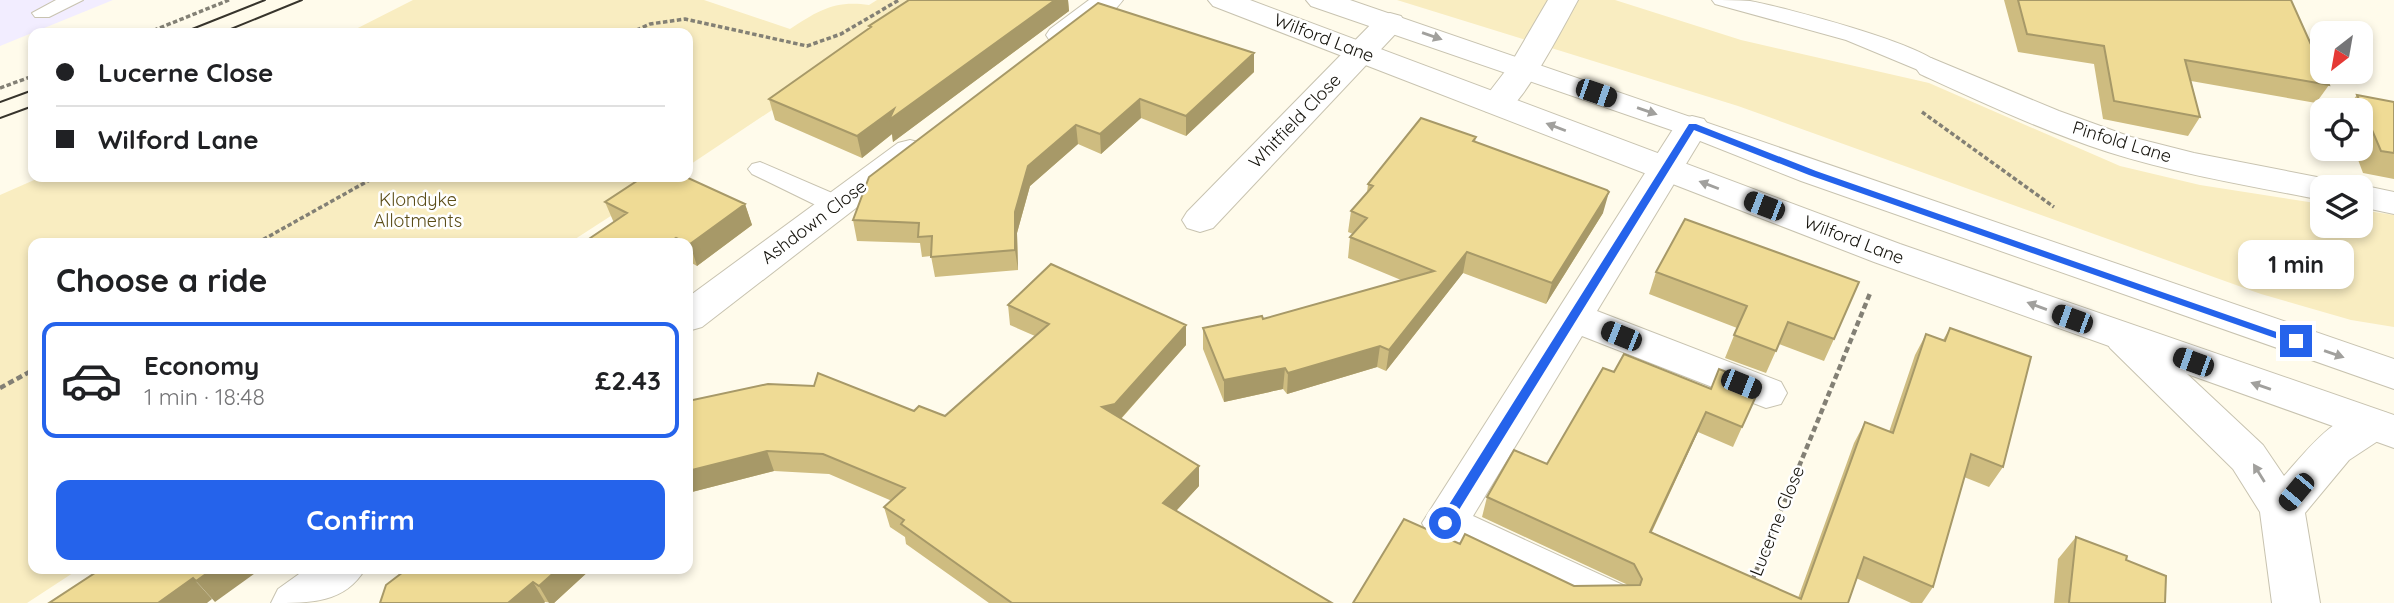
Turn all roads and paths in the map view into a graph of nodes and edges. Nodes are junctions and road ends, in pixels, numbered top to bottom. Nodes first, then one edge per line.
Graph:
1 (73, 0) edge
2 (229, 0) edge
3 (899, 0) edge
4 (1108, 0) edge
5 (1223, 0) edge
6 (1321, 0) edge
7 (1563, 0) edge
8 (1722, 0) edge
9 (42, 13) dead end
10 (1390, 22) junction
11 (159, 28) edge
12 (639, 28) edge
13 (1041, 50) edge
14 (1361, 52) junction
15 (1931, 66) joint
16 (1524, 68) junction
17 (28, 78) edge
18 (0, 88) edge
19 (1496, 104) junction
20 (1914, 105) dead end
21 (1692, 126) junction
22 (931, 134) edge
23 (1666, 168) junction
24 (760, 169) dead end
25 (366, 182) edge
26 (2310, 187) edge
27 (2373, 199) edge
28 (2394, 203) edge
29 (837, 205) junction
30 (2055, 208) dead end
31 (1200, 220) dead end
32 (266, 238) edge
33 (693, 313) edge
34 (1862, 314) dead end
35 (1573, 317) junction
36 (2124, 338) junction
37 (28, 373) edge
38 (2394, 374) edge
39 (0, 388) edge
40 (1766, 393) dead end
41 (2387, 422) edge
42 (2281, 509) junction
43 (335, 574) edge
44 (1738, 580) edge
45 (1608, 600) edge
46 (295, 603) edge
47 (2296, 603) edge

1 - 9 lane
2 - 11 path
3 - 12 path
4 - 13 street
5 - 14 street, Wilford Lane
6 - 10 street, Wilford Lane
7 - 16 street
8 - 15 lane
10 - 14 street, Whitfield Close
10 -> 16 street, Wilford Lane
14 - 19 street, Wilford Lane
14 - 31 street, Whitfield Close
15 - 26 street, Pinfold Lane
16 - 19 street
16 -> 21 street, Wilford Lane
17 - 18 path
23 -> 19 street, Wilford Lane
20 - 30 path
21 - 23 street
21 -> 38 street, Wilford Lane
22 - 29 street, Ashdown Close
23 - 35 street
36 -> 23 street, Wilford Lane
24 - 29 lane
25 - 32 path
27 - 28 street
29 - 33 street, Ashdown Close
34 - 44 path, Lucerne Close
35 - 40 street
35 - 45 street
41 -> 36 street, Wilford Lane
42 -> 36 street
37 - 39 path
41 - 42 street
42 - 47 street
43 - 46 street

